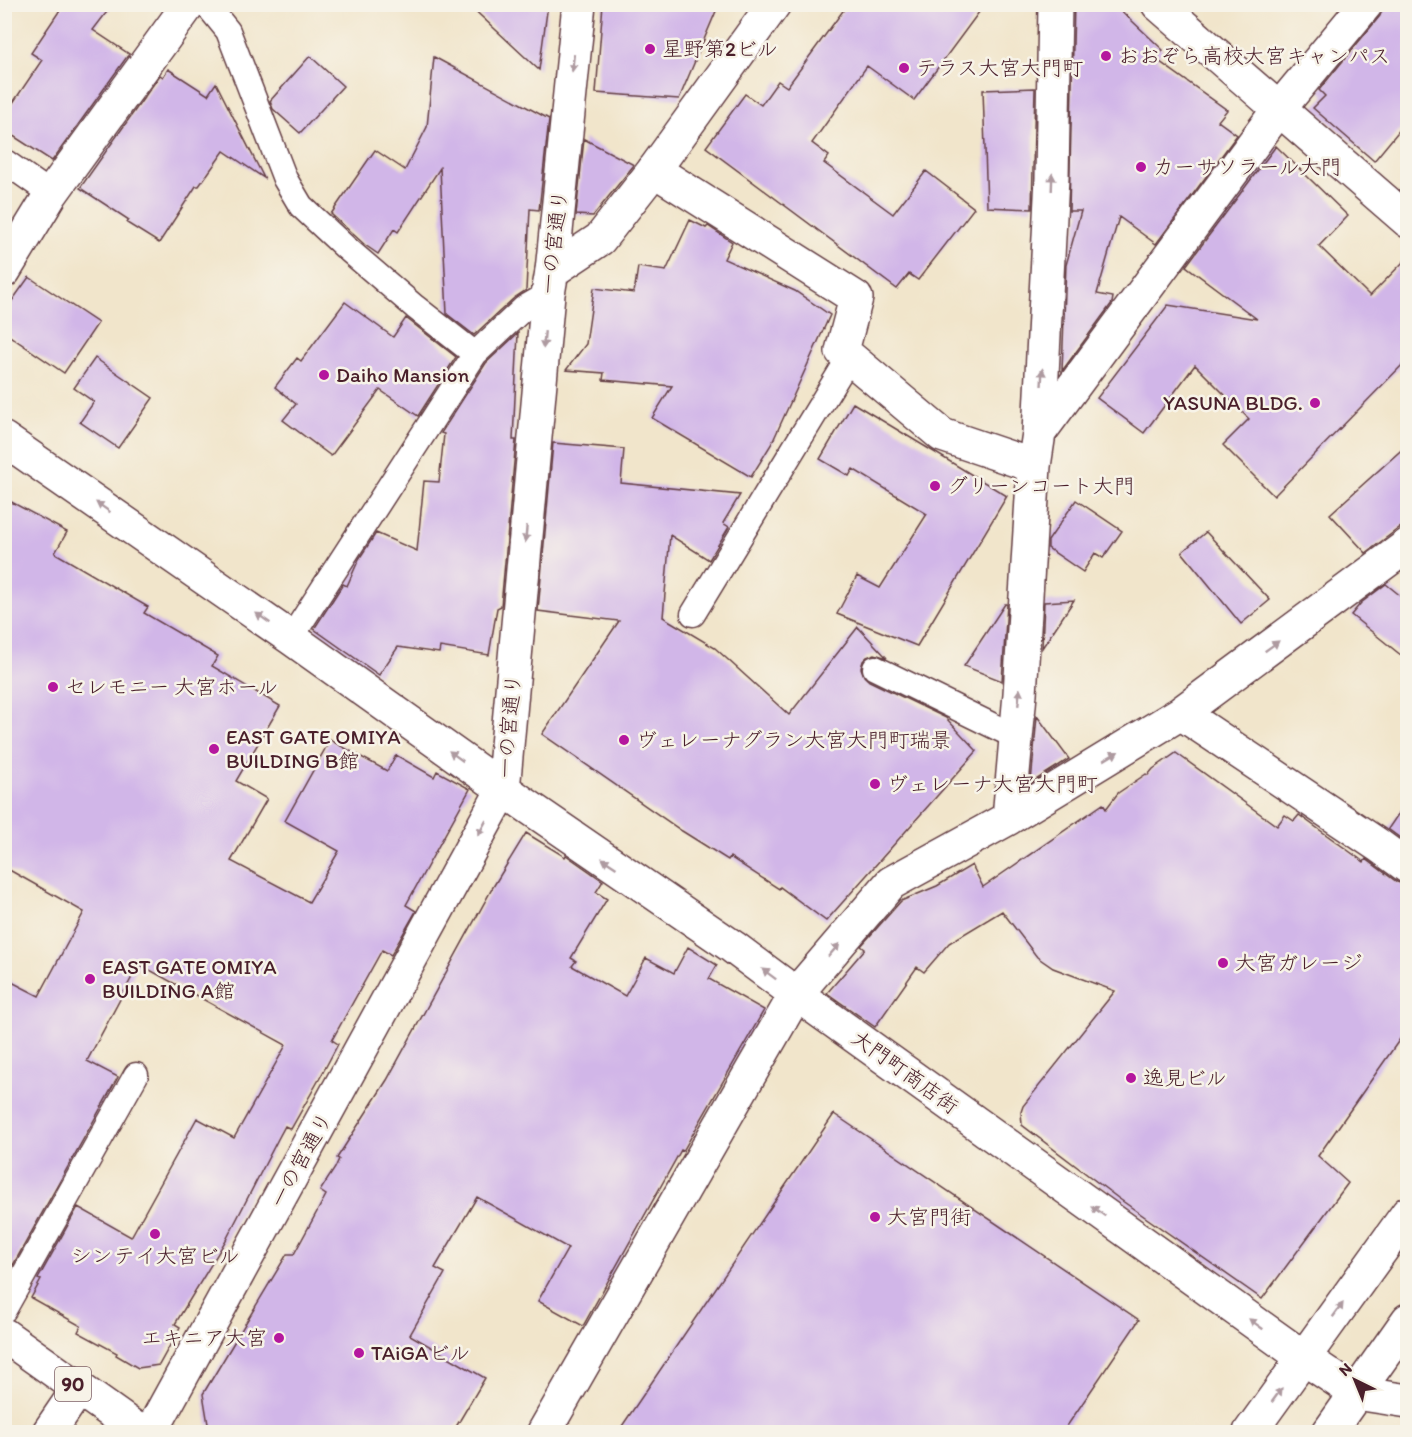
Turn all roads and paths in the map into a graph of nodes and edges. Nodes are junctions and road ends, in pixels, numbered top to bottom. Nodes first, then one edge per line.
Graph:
1 (189, 4) edge
2 (206, 4) edge
3 (579, 4) edge
4 (774, 4) edge
5 (1055, 4) edge
6 (1158, 4) edge
7 (1366, 4) edge
8 (1279, 109) junction
9 (4, 161) edge
10 (654, 170) junction
11 (51, 194) junction
12 (1407, 221) edge
13 (4, 271) edge
14 (550, 282) junction
15 (475, 354) junction
16 (849, 358) junction
17 (1039, 433) junction
18 (4, 439) edge
19 (1034, 465) junction
20 (1407, 545) edge
21 (693, 614) dead end
22 (291, 638) junction
23 (875, 668) dead end
24 (1181, 713) junction
25 (1016, 737) junction
26 (503, 790) junction
27 (1009, 818) junction
28 (1407, 867) edge
29 (796, 994) junction
30 (136, 1076) dead end
31 (1407, 1213) edge
32 (4, 1310) edge
33 (1407, 1320) edge
34 (4, 1335) edge
35 (1304, 1358) junction
36 (79, 1388) junction
37 (1356, 1393) junction
38 (1407, 1401) edge
39 (49, 1432) edge
40 (140, 1432) edge
41 (151, 1432) edge
42 (544, 1432) edge
43 (1250, 1432) edge
44 (1329, 1432) edge

1 - 11 street
2 - 15 lane
3 -> 14 street, 一の宮通り
4 - 10 street
17 -> 5 street
6 - 8 street
7 - 8 street
8 - 12 street
8 - 17 street
9 - 11 lane
10 - 14 street
10 - 16 street
11 - 13 street
14 - 15 lane
14 -> 26 street, 一の宮通り
15 - 22 lane
16 - 19 street
16 - 21 lane
17 - 19 street
22 -> 18 street, 大門町商店街
25 -> 19 street
24 -> 20 street
26 -> 22 street, 大門町商店街
23 - 25 lane
27 -> 24 street
24 - 28 street
25 - 27 street
29 -> 26 street, 大門町商店街
26 -> 41 street, 一の宮通り
29 -> 27 street
35 -> 29 street, 大門町商店街
29 - 42 street
30 - 32 lane
35 -> 31 street
33 - 37 street
34 - 36 street, 90
35 - 37 street, 大門町商店街
43 -> 35 street
36 - 39 street
36 - 40 street, 90
37 - 38 street
37 - 44 street

